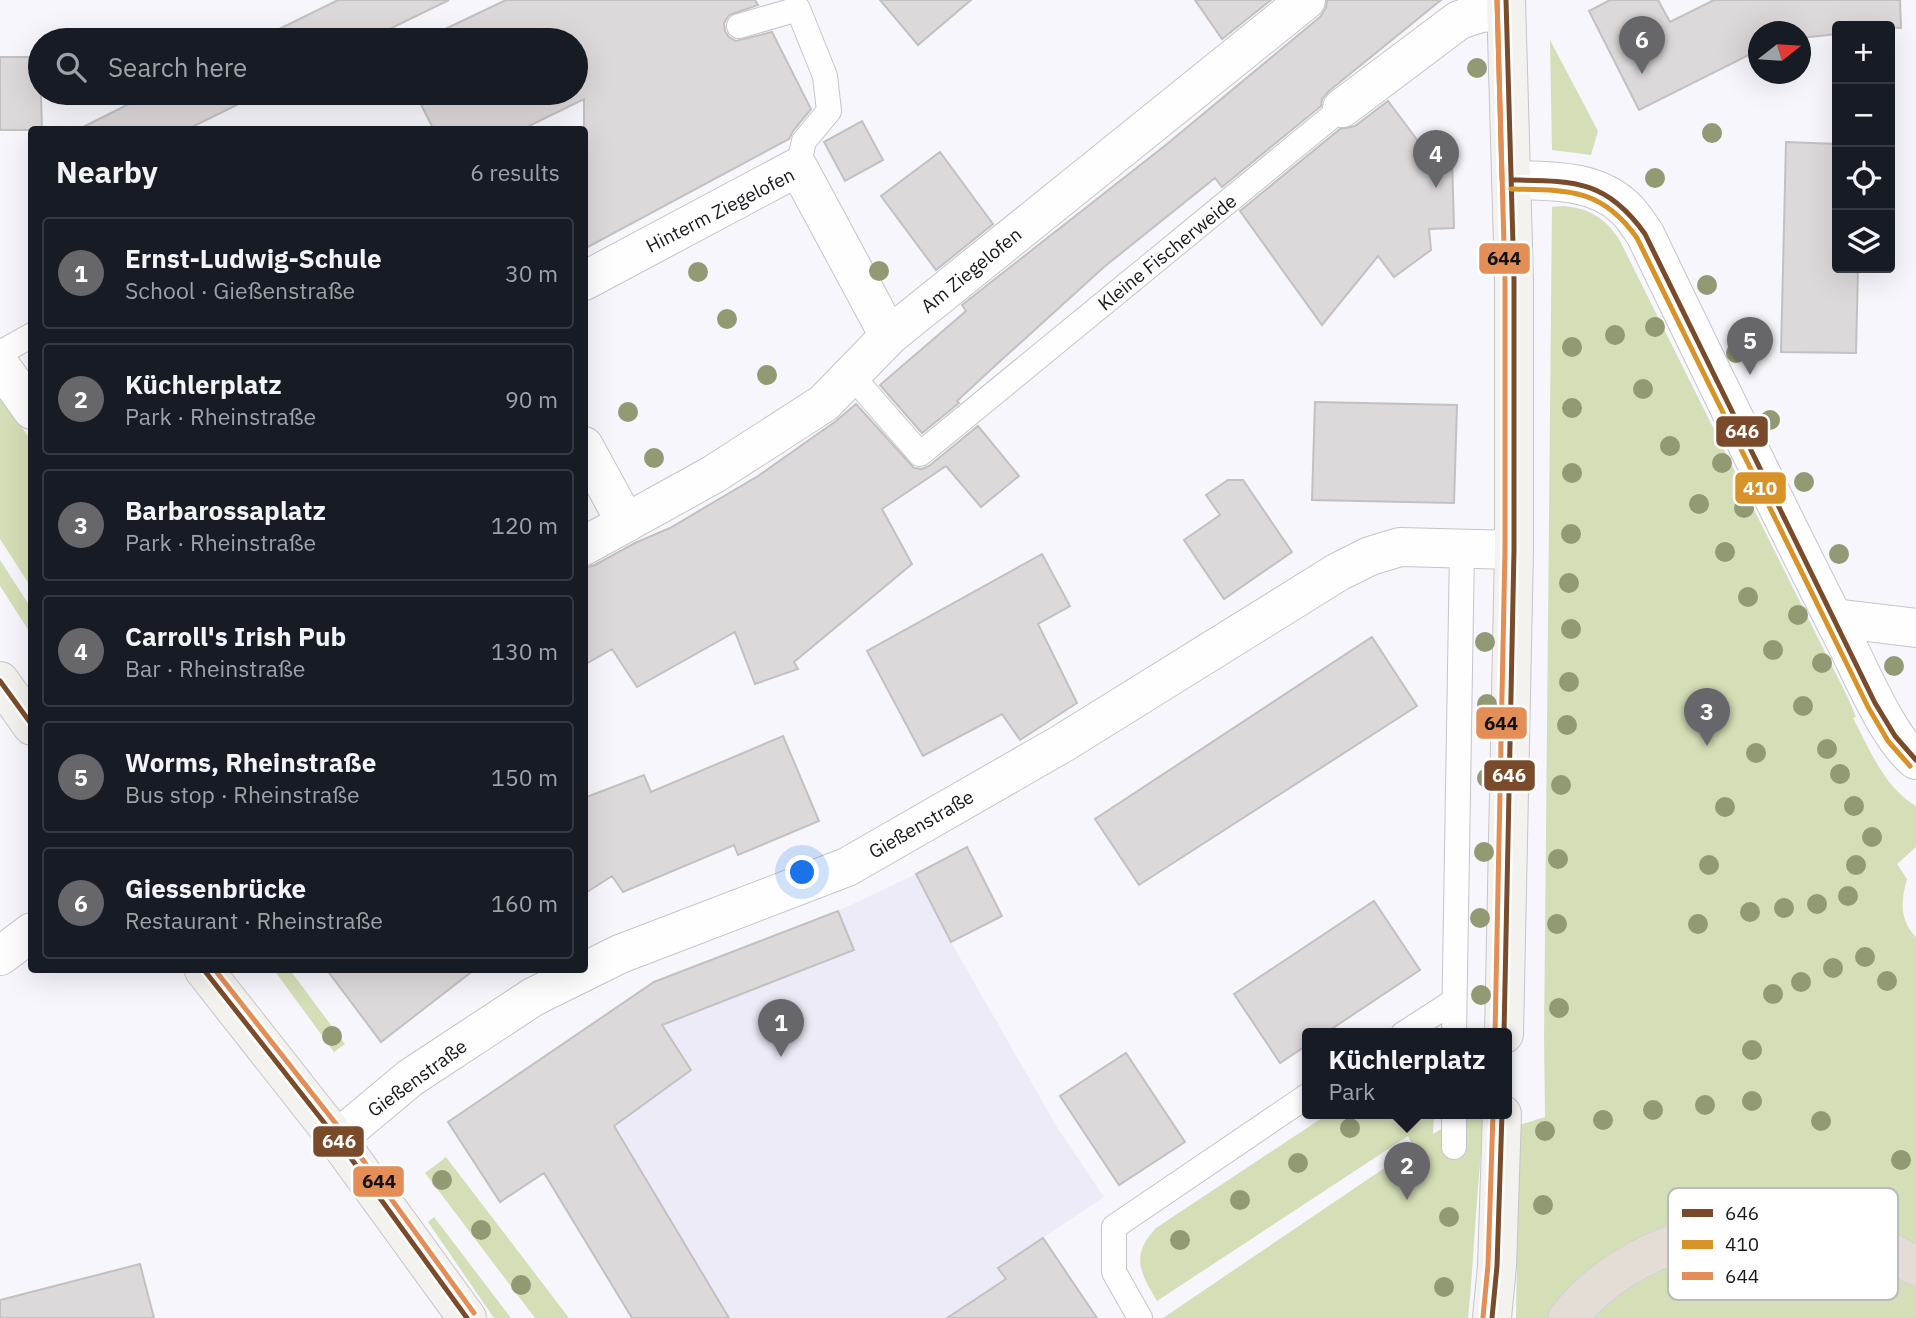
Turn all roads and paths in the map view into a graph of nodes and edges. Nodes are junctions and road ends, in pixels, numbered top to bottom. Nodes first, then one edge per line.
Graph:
1 (1306, 0) edge
2 (1506, 6) edge
3 (739, 26) dead end
4 (1342, 108) joint
5 (798, 167) junction
6 (1511, 180) junction
7 (588, 279) edge
8 (889, 336) junction
9 (28, 337) edge
10 (0, 353) edge
11 (0, 365) edge
12 (852, 376) junction
13 (28, 404) edge
14 (588, 453) edge
15 (626, 523) junction
16 (588, 544) edge
17 (1462, 548) junction
18 (1514, 550) junction
19 (1834, 618) junction
20 (1916, 628) edge
21 (1916, 760) edge
22 (28, 935) edge
23 (0, 956) edge
24 (588, 970) edge
25 (206, 973) edge
26 (582, 973) edge
27 (1454, 1001) junction
28 (1413, 1028) edge
29 (1454, 1028) edge
30 (1504, 1028) edge
31 (1302, 1099) edge
32 (1454, 1119) edge
33 (1502, 1119) edge
34 (337, 1139) junction
35 (1454, 1147) dead end
36 (1668, 1247) edge
37 (1898, 1256) edge
38 (1916, 1266) edge
39 (467, 1318) edge
40 (1140, 1318) edge
41 (1492, 1318) edge
42 (1567, 1318) edge

1 - 8 street, Am Ziegelofen
2 - 4 street, Kleine Fischerweide
2 - 6 main road
3 - 5 lane
4 - 12 lane, Kleine Fischerweide
5 - 7 street, Hinterm Ziegelofen
5 - 8 street, Hinterm Ziegelofen
6 - 18 main road
6 - 19 street
8 - 12 street, Am Ziegelofen
9 - 10 lane
11 - 13 street
12 - 15 street, Am Ziegelofen
14 - 15 street
15 - 16 street, Am Ziegelofen
17 - 18 street, Gießenstraße
17 - 24 street, Gießenstraße
17 - 27 lane
18 - 30 main road
19 - 20 street
19 - 21 street
22 - 23 street
25 - 34 main road
26 - 34 street, Gießenstraße
27 - 28 lane
27 - 29 lane
31 - 40 lane
32 - 35 lane
33 - 41 main road
34 - 39 main road
36 - 42 highway
37 - 38 highway

